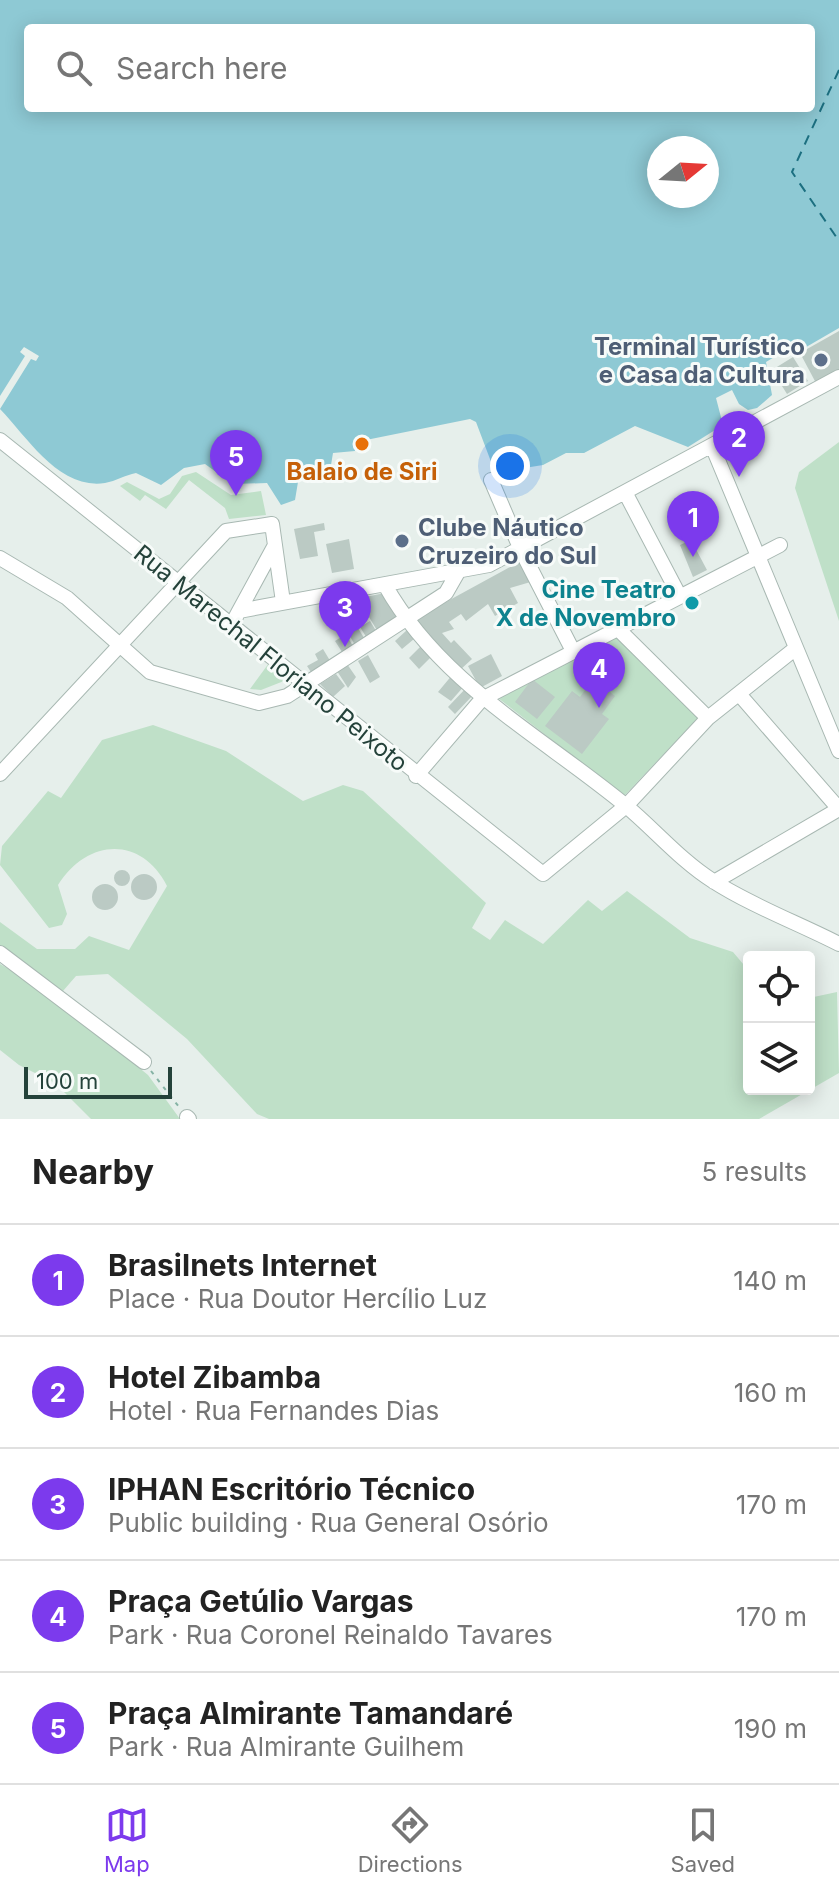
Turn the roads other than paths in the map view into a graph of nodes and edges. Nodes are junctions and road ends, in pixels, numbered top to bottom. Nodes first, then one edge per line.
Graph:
1 (839, 377) edge
2 (0, 440) edge
3 (713, 448) junction
4 (491, 480) dead end
5 (626, 494) junction
6 (275, 545) junction
7 (780, 545) dead end
8 (521, 550) junction
9 (757, 554) junction
10 (0, 558) edge
11 (458, 572) junction
12 (177, 583) junction
13 (385, 585) junction
14 (679, 595) junction
15 (283, 602) junction
16 (239, 611) junction
17 (404, 620) junction
18 (231, 626) junction
19 (617, 628) junction
20 (121, 648) junction
21 (796, 648) junction
22 (573, 651) junction
23 (304, 685) junction
24 (739, 694) junction
25 (482, 699) junction
26 (708, 718) junction
27 (839, 751) edge
28 (0, 774) edge
29 (416, 776) junction
30 (626, 806) junction
31 (839, 809) edge
32 (714, 882) junction
33 (839, 944) edge
34 (0, 953) edge
35 (144, 1062) road end

1 - 3 street
2 - 12 street, Rua Marechal Floriano Peixoto
3 - 5 street
3 - 9 street
4 - 8 street
5 - 8 street
5 - 14 street
6 - 12 street
6 - 15 street
6 - 16 street
7 - 9 street
8 - 11 street
8 - 22 street
9 - 14 street
9 - 21 street
10 - 20 street
11 - 13 street
11 - 17 street
12 - 18 street, Rua Marechal Floriano Peixoto
12 - 20 street
13 - 15 street
13 - 17 street
14 - 19 street
15 - 16 street
16 - 18 street
17 - 23 street
17 - 25 street
18 - 23 street, Rua Marechal Floriano Peixoto
19 - 22 street
19 - 26 street
20 - 23 street
20 - 28 street
21 - 24 street
21 - 27 street
22 - 25 street
23 - 29 street, Rua Marechal Floriano Peixoto
24 - 26 street
24 - 31 street
25 - 29 street
25 - 30 street
26 - 30 street
29 - 30 street, Rua Marechal Floriano Peixoto
30 - 32 street
31 - 32 street
32 - 33 street
34 - 35 street

